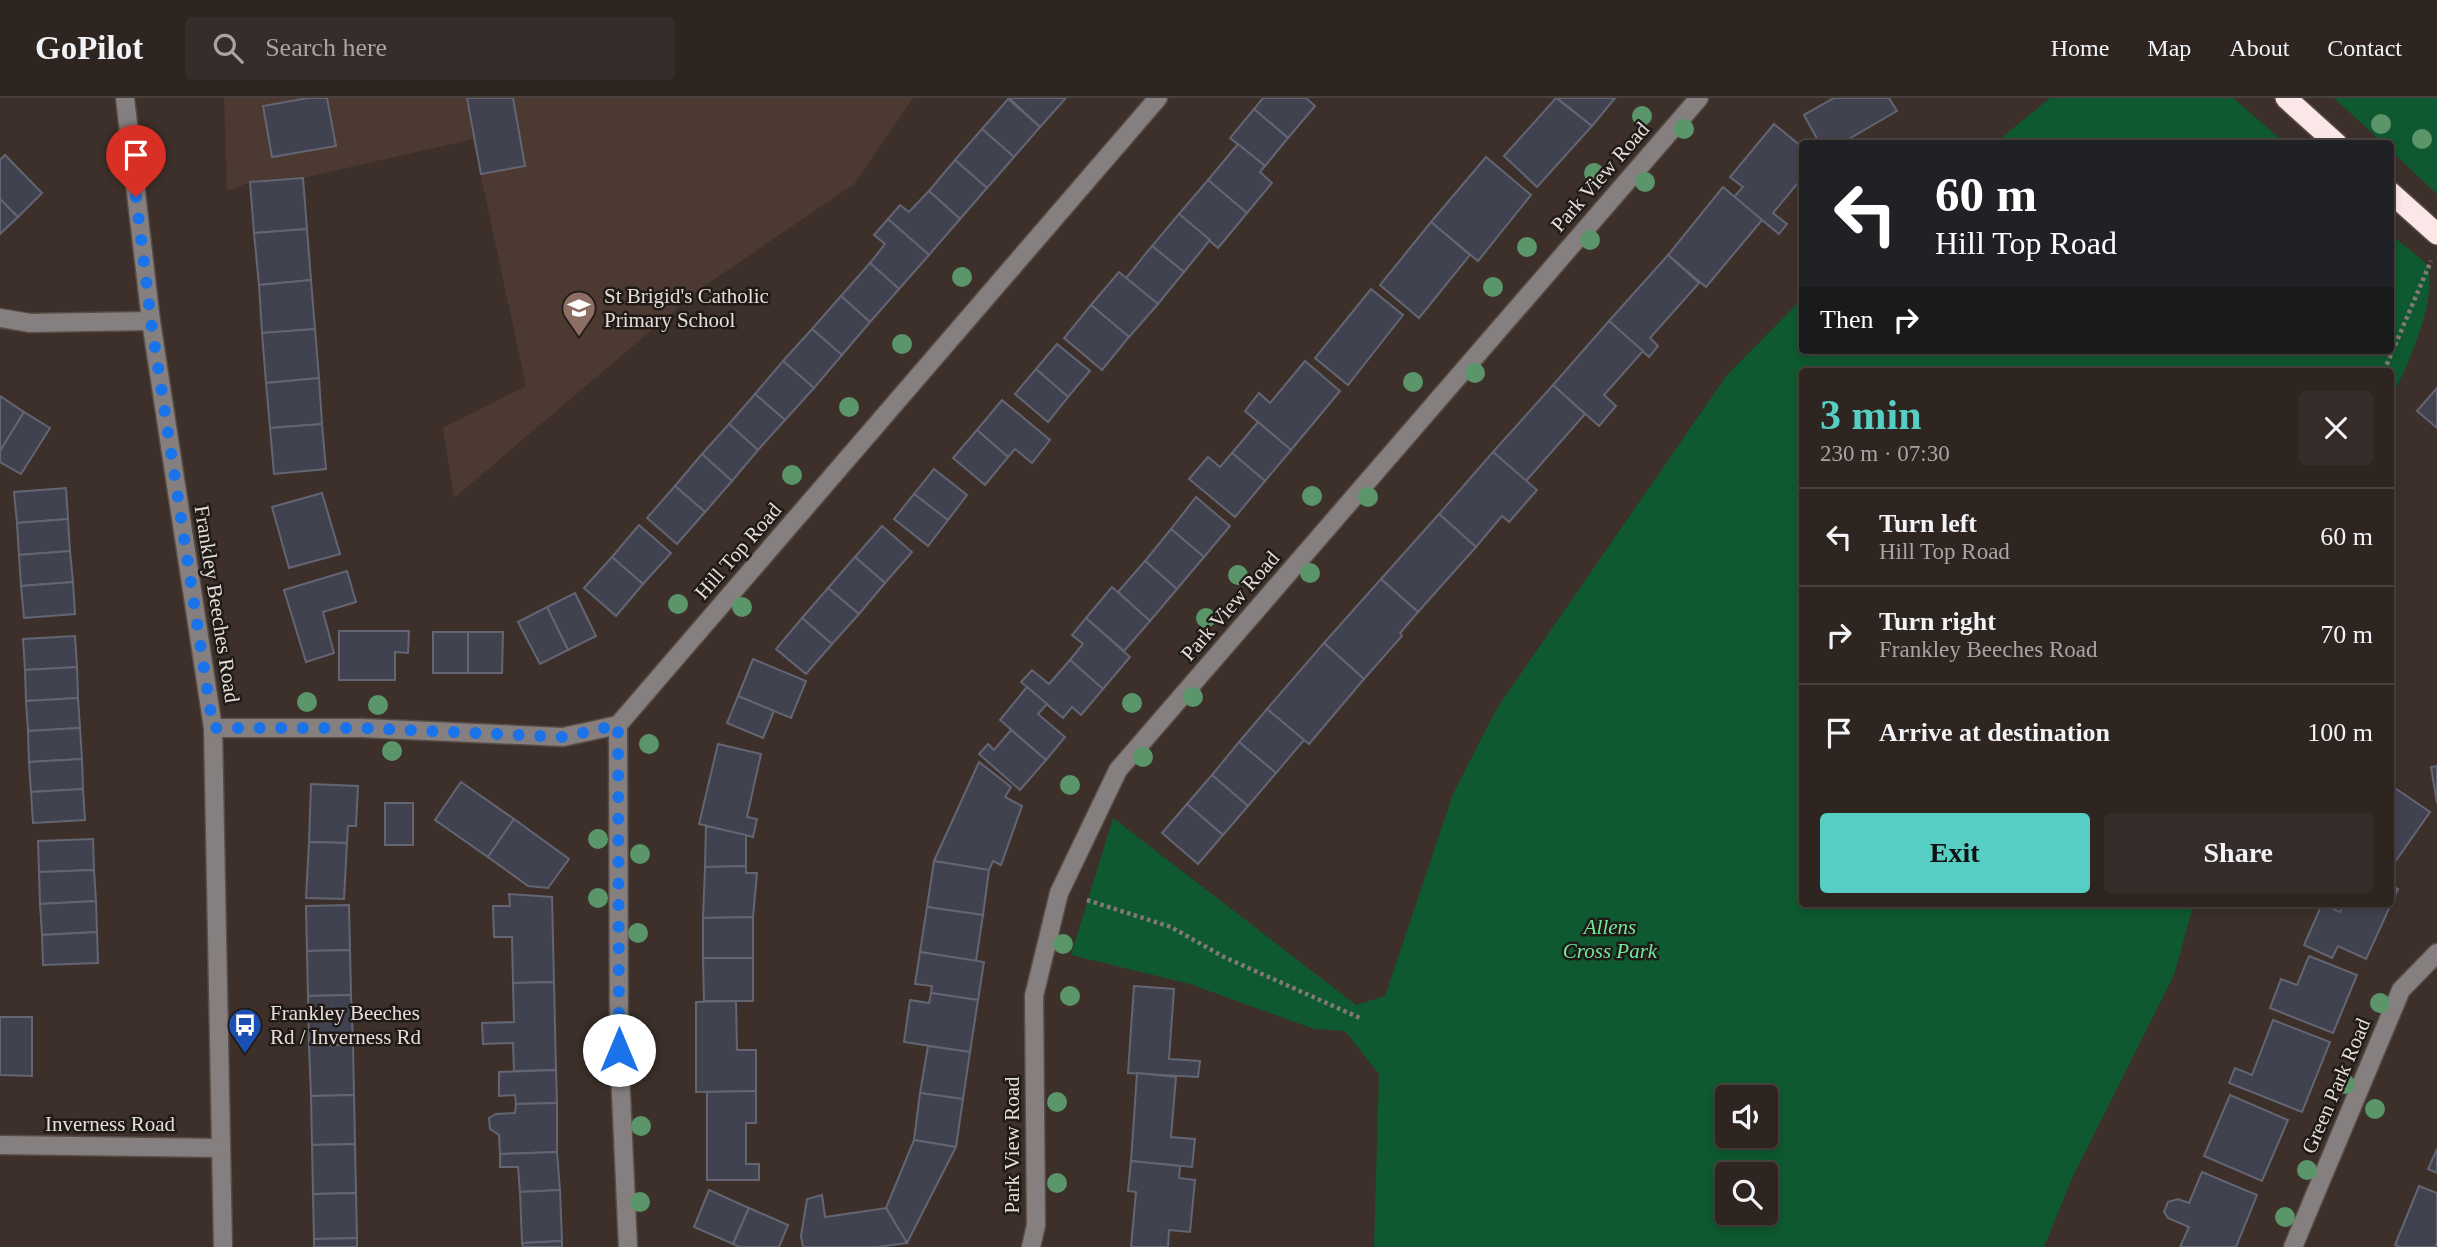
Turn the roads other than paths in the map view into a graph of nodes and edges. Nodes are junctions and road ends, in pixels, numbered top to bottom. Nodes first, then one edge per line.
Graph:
1 (125, 98) edge
2 (1158, 98) edge
3 (1699, 98) edge
4 (2286, 98) edge
5 (2333, 140) edge
6 (2394, 195) edge
7 (2437, 233) edge
8 (0, 318) edge
9 (151, 321) junction
10 (618, 725) junction
11 (213, 728) junction
12 (2437, 953) edge
13 (0, 1144) edge
14 (220, 1148) junction
15 (223, 1247) edge
16 (628, 1247) edge
17 (1031, 1247) edge
18 (2293, 1247) edge

1 - 9 street, Frankley Beeches Road
2 - 10 street, Hill Top Road
3 - 17 street, Park View Road
4 - 5 highway
6 - 7 highway
8 - 9 street
9 - 11 street, Frankley Beeches Road
10 - 11 street
10 - 16 street
11 - 14 street, Frankley Beeches Road
12 - 18 street, Green Park Road
13 - 14 street, Inverness Road
14 - 15 street, Frankley Beeches Road

